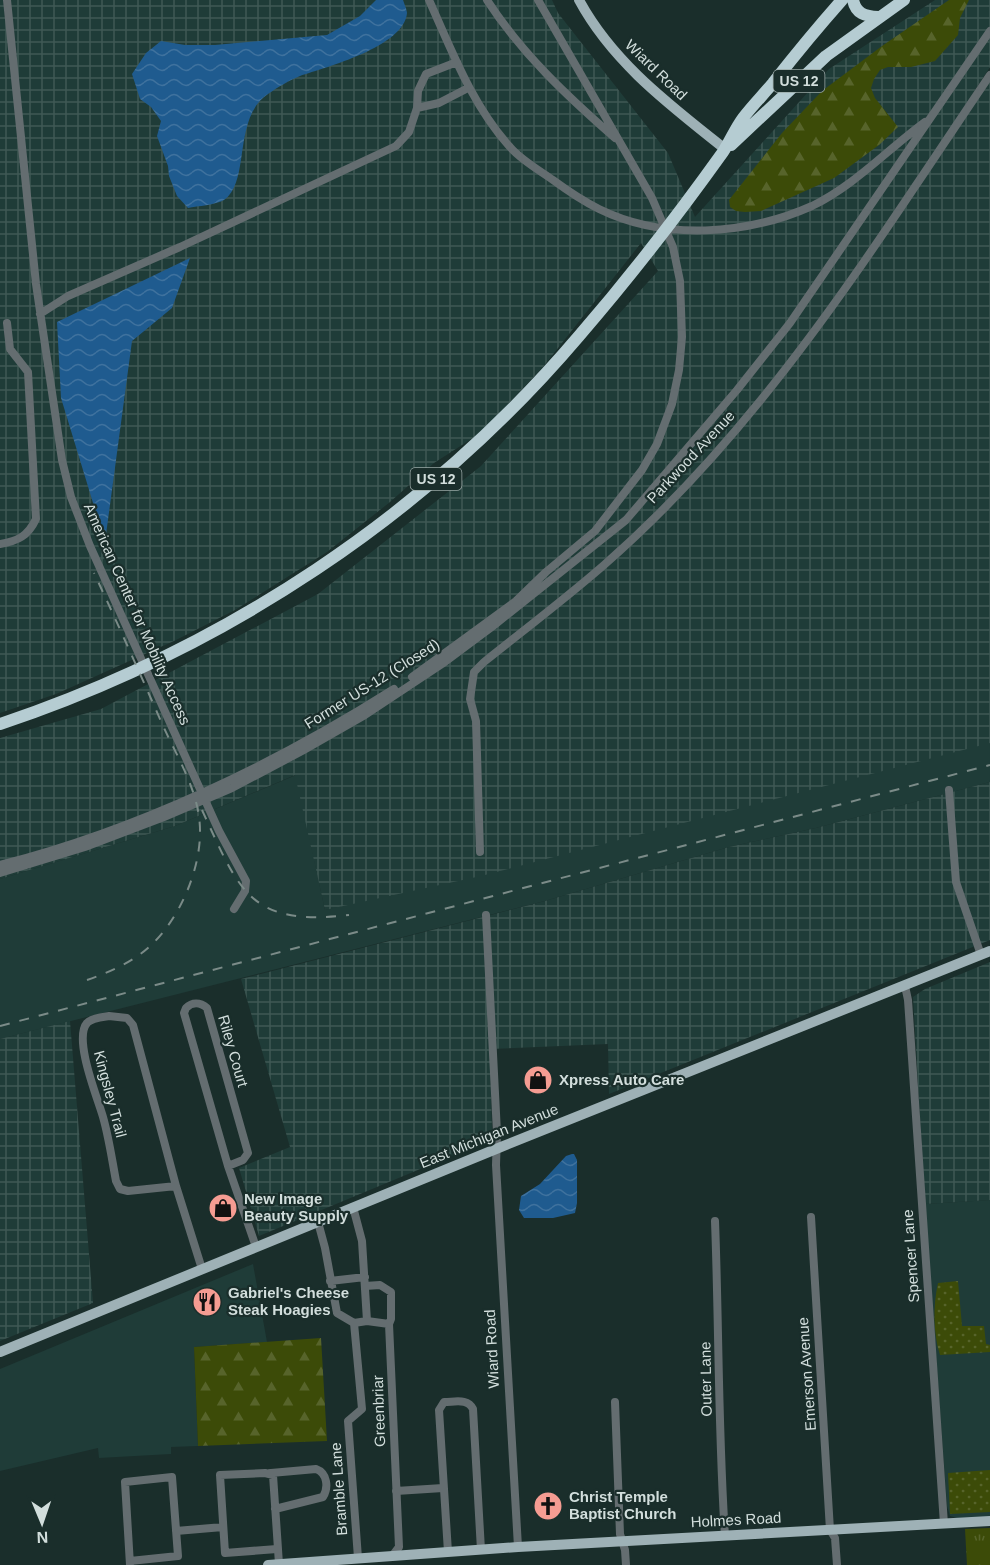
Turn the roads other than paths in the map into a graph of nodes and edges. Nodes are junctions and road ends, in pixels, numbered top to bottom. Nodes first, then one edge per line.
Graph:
1 (7, 0) edge
2 (429, 0) edge
3 (488, 0) edge
4 (538, 0) edge
5 (579, 0) edge
6 (842, 0) edge
7 (853, 0) edge
8 (903, 0) edge
9 (878, 17) junction
10 (5, 20) edge
11 (990, 31) edge
12 (457, 62) junction
13 (990, 75) edge
14 (468, 88) junction
15 (417, 108) junction
16 (931, 119) junction
17 (620, 142) junction
18 (725, 149) junction
19 (40, 314) junction
20 (7, 323) dead end
21 (0, 544) edge
22 (0, 724) edge
23 (230, 783) junction
24 (949, 790) dead end
25 (163, 813) junction
26 (480, 852) dead end
27 (0, 866) edge
28 (0, 873) edge
29 (234, 909) dead end
30 (486, 915) dead end
31 (985, 953) edge
32 (905, 986) junction
33 (496, 1149) junction
34 (228, 1166) junction
35 (176, 1186) junction
36 (353, 1207) junction
37 (811, 1217) dead end
38 (715, 1221) dead end
39 (318, 1222) junction
40 (256, 1247) junction
41 (202, 1269) junction
42 (330, 1281) junction
43 (365, 1281) junction
44 (367, 1321) junction
45 (354, 1323) junction
46 (389, 1324) junction
47 (0, 1352) edge
48 (615, 1402) dead end
49 (271, 1473) junction
50 (443, 1488) junction
51 (396, 1491) junction
52 (275, 1509) junction
53 (990, 1521) edge
54 (944, 1524) junction
55 (223, 1527) junction
56 (830, 1530) junction
57 (176, 1531) junction
58 (725, 1536) junction
59 (621, 1542) junction
60 (518, 1547) junction
61 (277, 1549) junction
62 (481, 1550) junction
63 (448, 1552) junction
64 (393, 1556) junction
65 (358, 1558) junction
66 (130, 1563) edge
67 (273, 1565) edge
68 (626, 1565) edge
69 (837, 1565) edge

1 - 10 street, American Center for Mobility Access
2 - 12 street
3 - 17 street
4 - 17 street, Former US-12 (Closed)
5 - 18 main road, Wiard Road
6 - 18 highway, US 12 / US 12
7 - 9 highway
8 - 9 highway, US 12 / US 12
9 - 18 highway, US 12 / US 12
10 - 19 street, American Center for Mobility Access
11 - 16 street
12 - 14 street
12 - 15 street
13 - 26 street, Parkwood Avenue
14 - 15 street
14 - 16 street
15 - 19 street
16 - 23 street
17 - 23 street, Former US-12 (Closed)
18 - 22 highway, US 12 / US 12
19 - 29 street, American Center for Mobility Access
20 - 21 street
23 - 25 street
24 - 31 street
25 - 27 street
25 - 28 street
30 - 33 street, Wiard Road
31 - 32 main road, East Michigan Avenue
32 - 33 main road, East Michigan Avenue
32 - 54 street, Spencer Lane
33 - 36 main road, East Michigan Avenue
33 - 60 street, Wiard Road
34 - 34 street, Riley Court
34 - 40 street, Riley Court
35 - 35 street, Kingsley Trail
35 - 41 street, Kingsley Trail
36 - 39 main road, East Michigan Avenue
36 - 43 street
37 - 56 street, Emerson Avenue
38 - 58 street, Outer Lane
39 - 40 main road, East Michigan Avenue
39 - 42 street
40 - 41 main road, East Michigan Avenue
41 - 47 main road, East Michigan Avenue
42 - 43 street, Greenbriar
42 - 45 street
43 - 44 street
43 - 46 street, Greenbriar
44 - 45 street
44 - 46 street
45 - 65 street, Bramble Lane
46 - 51 street, Greenbriar
48 - 59 street
49 - 52 street
49 - 52 street
49 - 55 street
50 - 51 street
50 - 62 street
50 - 63 street
51 - 64 street, Greenbriar
52 - 61 street
53 - 54 main road, Holmes Road
54 - 56 main road, Holmes Road
55 - 57 street
55 - 61 street
56 - 58 main road, Holmes Road
56 - 69 street, Emerson Avenue
57 - 66 street
57 - 66 street
58 - 59 main road, Holmes Road
59 - 60 main road, Holmes Road
59 - 68 street
60 - 62 main road, Holmes Road
61 - 67 street
62 - 63 main road, Holmes Road
63 - 64 main road, Holmes Road
64 - 65 main road, Holmes Road
65 - 67 main road, Holmes Road

